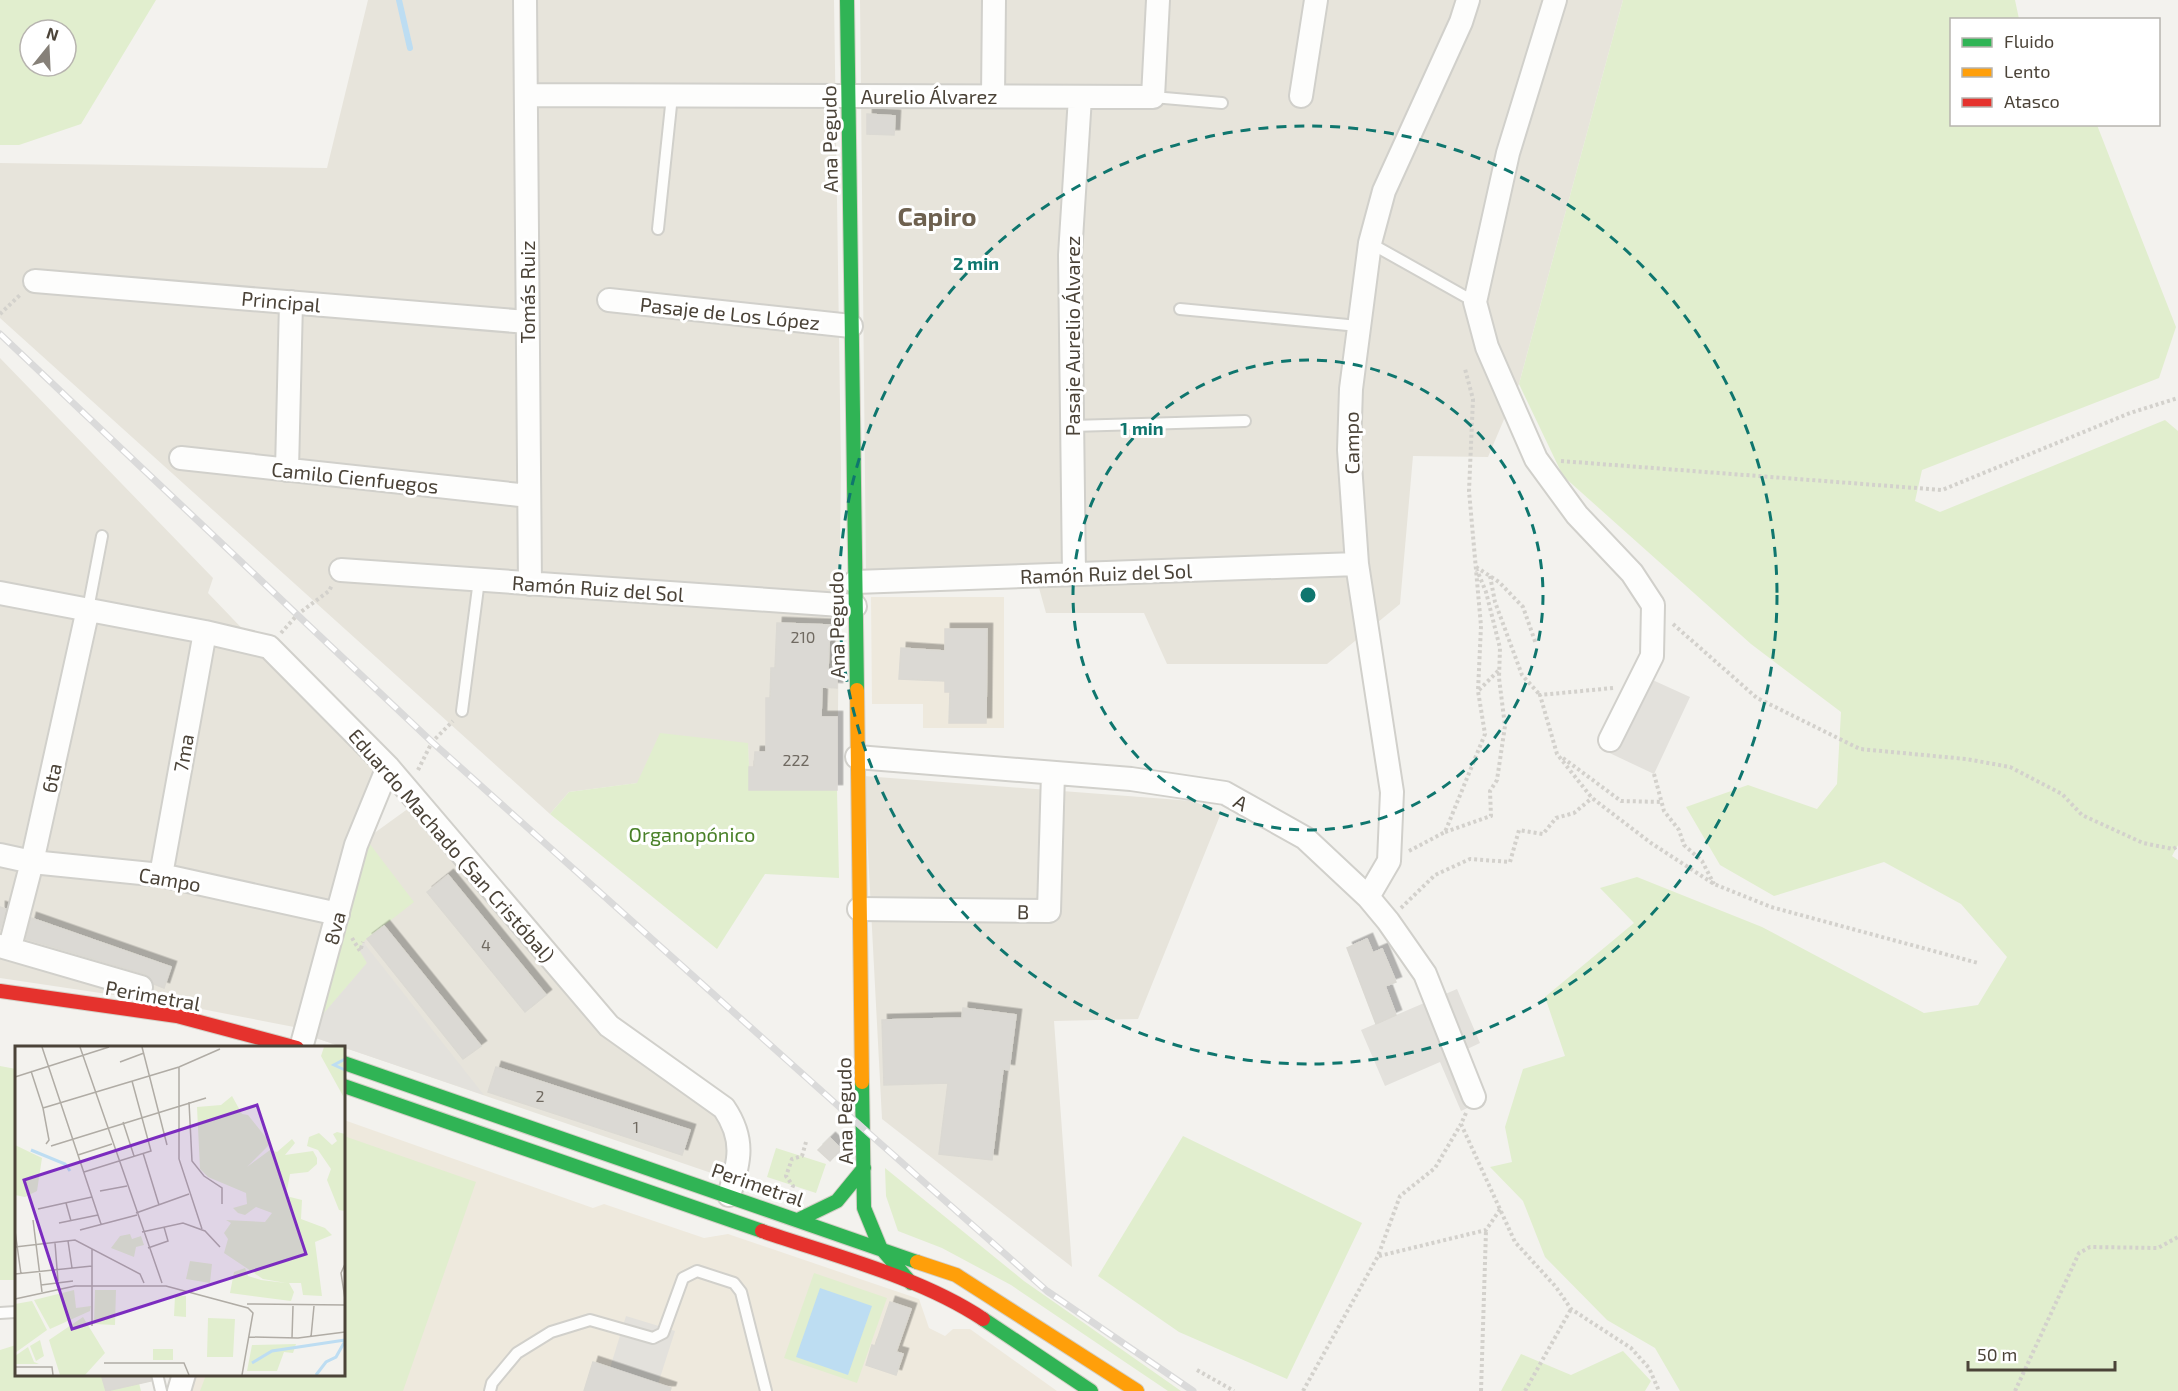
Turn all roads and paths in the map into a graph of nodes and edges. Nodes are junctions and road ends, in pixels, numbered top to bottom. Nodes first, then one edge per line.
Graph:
1 (525, 0) edge
2 (847, 0) edge
3 (994, 0) edge
4 (1158, 0) edge
5 (1316, 0) edge
6 (1468, 0) edge
7 (1555, 0) edge
8 (526, 95) junction
9 (672, 96) junction
10 (848, 96) junction
11 (993, 96) junction
12 (1301, 96) dead end
13 (1080, 97) junction
14 (1153, 97) junction
15 (1222, 103) dead end
16 (658, 229) dead end
17 (1371, 243) junction
18 (35, 281) joint
19 (609, 300) dead end
20 (291, 302) junction
21 (1475, 302) junction
22 (1180, 309) dead end
23 (0, 314) edge
24 (527, 322) junction
25 (851, 326) junction
26 (1359, 326) junction
27 (1465, 369) dead end
28 (2178, 398) edge
29 (1245, 421) dead end
30 (1071, 426) junction
31 (181, 458) dead end
32 (1536, 459) junction
33 (287, 470) junction
34 (529, 496) junction
35 (102, 536) dead end
36 (1358, 564) junction
37 (1475, 566) junction
38 (341, 570) joint
39 (1074, 574) junction
40 (1490, 576) junction
41 (479, 580) junction
42 (855, 582) junction
43 (530, 584) junction
44 (0, 593) edge
45 (1653, 605) junction
46 (855, 606) junction
47 (88, 609) junction
48 (205, 632) junction
49 (1536, 645) dead end
50 (269, 647) junction
51 (1499, 669) junction
52 (1637, 685) junction
53 (1478, 691) junction
54 (1540, 695) junction
55 (462, 711) joint
56 (1610, 740) dead end
57 (1557, 754) junction
58 (858, 757) junction
59 (388, 767) junction
60 (1053, 774) junction
61 (1654, 774) dead end
62 (409, 790) junction
63 (1592, 798) junction
64 (1662, 802) junction
65 (370, 809) junction
66 (1445, 832) junction
67 (2178, 846) edge
68 (0, 855) edge
69 (1389, 861) junction
70 (32, 862) junction
71 (161, 875) junction
72 (1714, 884) junction
73 (1368, 897) junction
74 (860, 909) junction
75 (338, 914) junction
76 (1388, 921) junction
77 (5, 946) edge
78 (1978, 963) dead end
79 (141, 987) dead end
80 (0, 991) edge
81 (295, 1046) edge
82 (299, 1046) edge
83 (345, 1063) edge
84 (345, 1086) edge
85 (1474, 1097) joint
86 (1461, 1124) junction
87 (806, 1142) dead end
88 (864, 1168) junction
89 (792, 1186) dead end
90 (729, 1195) junction
91 (864, 1208) junction
92 (1501, 1208) junction
93 (800, 1219) junction
94 (1486, 1230) junction
95 (846, 1235) junction
96 (2178, 1237) edge
97 (807, 1247) junction
98 (880, 1247) junction
99 (1378, 1256) junction
100 (911, 1283) junction
101 (1571, 1309) junction
102 (15, 1312) edge
103 (0, 1314) edge
104 (1197, 1370) dead end
105 (157, 1376) edge
106 (183, 1376) edge
107 (161, 1391) edge
108 (179, 1391) edge
109 (490, 1391) edge
110 (766, 1391) edge
111 (1091, 1391) edge
112 (1137, 1391) edge
113 (1234, 1391) edge
114 (1303, 1391) edge
115 (1481, 1391) edge
116 (1525, 1391) edge
117 (1659, 1391) edge
118 (2015, 1391) edge

1 - 8 street, Tomás Ruiz
2 - 10 main road, Ana Pegudo
3 - 11 street
4 - 14 street
5 - 12 street
6 - 17 street, Campo
7 - 21 street
8 - 9 street, Aurelio Álvarez
8 - 24 street, Tomás Ruiz
9 - 10 street, Aurelio Álvarez
9 - 16 lane
10 - 11 street, Aurelio Álvarez
10 - 25 main road, Ana Pegudo
11 - 13 street, Aurelio Álvarez
13 - 14 street, Aurelio Álvarez
13 - 30 street, Pasaje Aurelio Álvarez
14 - 15 lane
17 - 21 lane
17 - 26 street, Campo
18 - 20 street, Principal
18 - 23 path
19 - 25 street, Pasaje de Los López
20 - 24 street, Principal
20 - 33 street
21 - 32 street
22 - 26 lane
24 - 34 street, Tomás Ruiz
25 - 42 main road, Ana Pegudo
26 - 36 street, Campo
27 - 37 path
28 - 32 path
29 - 30 lane
30 - 39 street, Pasaje Aurelio Álvarez
31 - 33 street, Camilo Cienfuegos
32 - 45 street
33 - 34 street, Camilo Cienfuegos
34 - 43 street, Tomás Ruiz
35 - 47 lane
36 - 39 street, Ramón Ruiz del Sol
36 - 69 street, Campo
37 - 40 path
37 - 51 path
37 - 53 path
38 - 41 street, Ramón Ruiz del Sol
38 - 50 path
39 - 42 street, Ramón Ruiz del Sol
40 - 49 path
40 - 54 path
41 - 43 street, Ramón Ruiz del Sol
41 - 55 lane
42 - 46 main road, Ana Pegudo
43 - 46 street, Ramón Ruiz del Sol
44 - 47 street
45 - 52 street
45 - 67 path
46 - 58 main road, Ana Pegudo
47 - 48 street
47 - 70 street, 6ta
48 - 50 street
48 - 71 street, 7ma
50 - 59 street, Eduardo Machado (San Cristóbal)
51 - 53 path
51 - 66 path
52 - 54 path
52 - 56 street
53 - 66 path
54 - 57 path
55 - 62 path
57 - 63 path
57 - 64 path
58 - 60 street, A
58 - 74 main road, Ana Pegudo
59 - 62 street, Eduardo Machado (San Cristóbal)
59 - 65 street, 8va
60 - 73 street, A
60 - 74 street, B
61 - 64 path
62 - 65 street
62 - 90 street, Eduardo Machado (San Cristóbal)
63 - 72 path
63 - 76 path
64 - 72 path
65 - 75 street, 8va
66 - 69 path
68 - 70 street, Campo
69 - 73 street, Campo
70 - 71 street, Campo
70 - 77 street, 6ta
71 - 75 street, Campo
72 - 78 path
73 - 76 street, A
74 - 88 main road, Ana Pegudo
75 - 82 street, 8va
76 - 85 street, A
77 - 79 street
80 - 81 main road, Perimetral
83 - 90 main road, Perimetral
84 - 97 main road
85 - 86 path
86 - 92 path
86 - 99 path
87 - 89 path
88 - 91 main road, Ana Pegudo
88 - 93 main road
90 - 93 main road, Perimetral
91 - 95 main road
91 - 98 main road, Ana Pegudo
92 - 94 path
92 - 101 path
93 - 95 main road, Perimetral
94 - 99 path
94 - 115 path
95 - 97 main road
95 - 98 main road, Perimetral
96 - 118 path
97 - 100 main road
98 - 100 main road
98 - 112 main road, Perimetral
99 - 114 path
100 - 111 main road
101 - 116 path
101 - 117 path
102 - 103 lane
104 - 113 path
105 - 107 lane
106 - 108 street
109 - 110 lane

